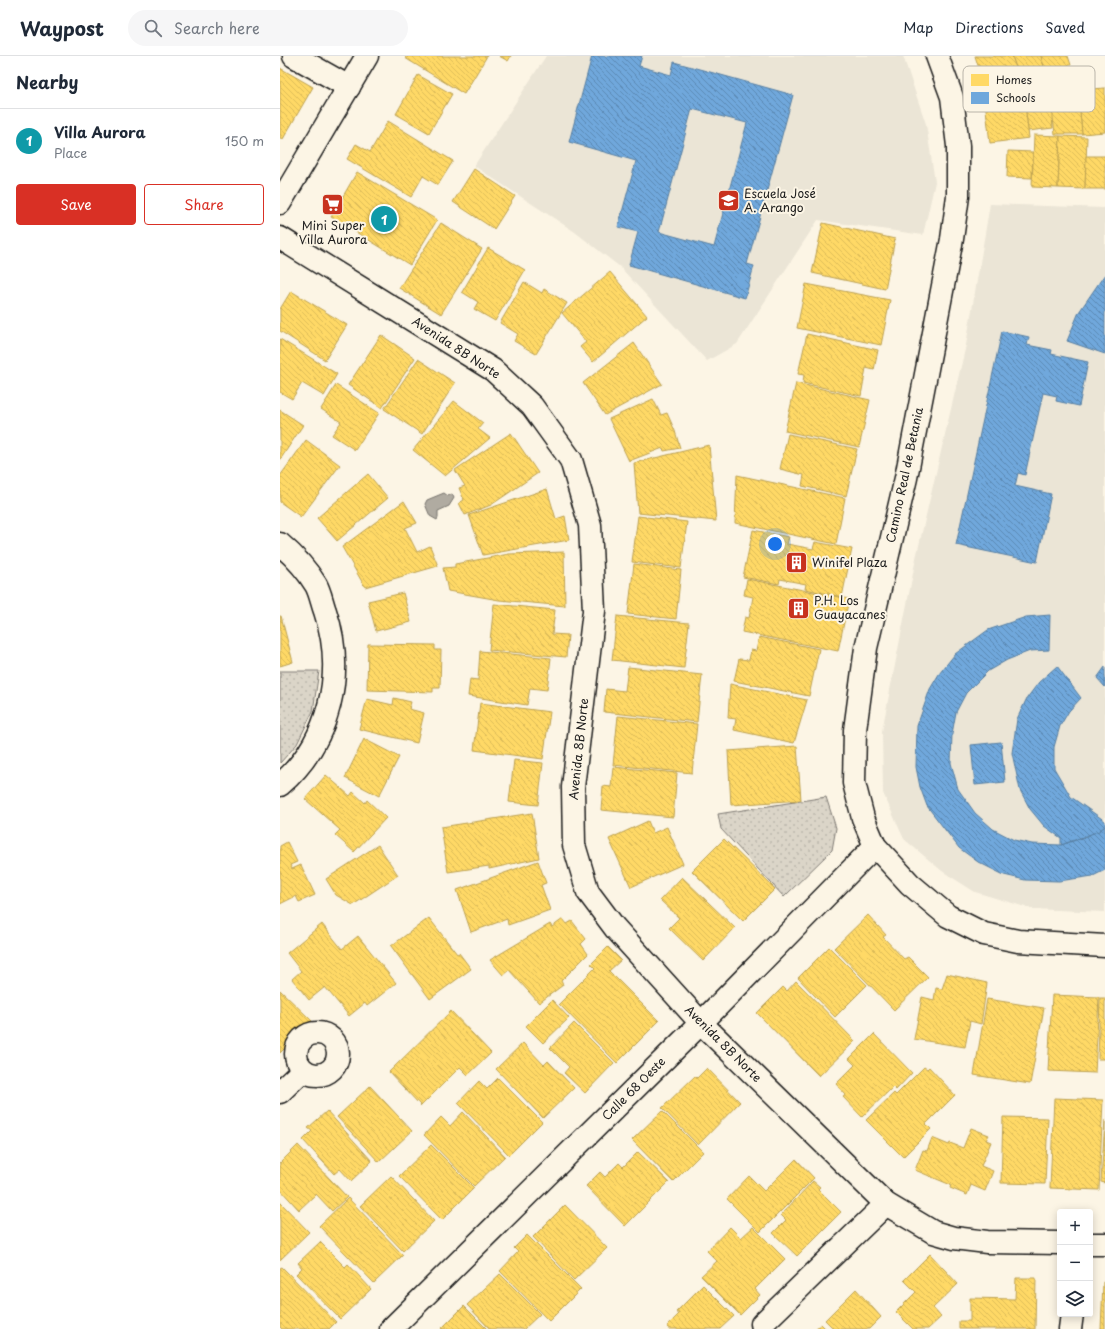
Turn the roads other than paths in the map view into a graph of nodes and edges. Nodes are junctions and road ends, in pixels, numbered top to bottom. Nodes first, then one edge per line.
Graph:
1 (294, 56) edge
2 (368, 56) edge
3 (936, 56) edge
4 (349, 87) junction
5 (280, 203) edge
6 (280, 238) edge
7 (280, 544) edge
8 (280, 785) edge
9 (875, 846) junction
10 (1105, 946) edge
11 (701, 1023) junction
12 (303, 1070) dead end
13 (280, 1092) edge
14 (886, 1204) junction
15 (1057, 1243) edge
16 (1093, 1244) edge
17 (1105, 1244) edge
18 (1072, 1317) edge
19 (762, 1324) dead end
20 (391, 1329) edge
21 (1070, 1329) edge

1 - 4 street
2 - 4 street
3 - 9 street, Camino Real de Betania
4 - 5 street
6 - 11 street, Avenida 8B Norte
7 - 8 street
9 - 10 street, Camino Real de Betania
9 - 11 street, Calle 68 Oeste
11 - 14 street, Avenida 8B Norte
11 - 20 street, Calle 68 Oeste
12 - 13 street
14 - 15 street, Avenida 8B Norte
14 - 19 street
16 - 17 street
18 - 21 street

